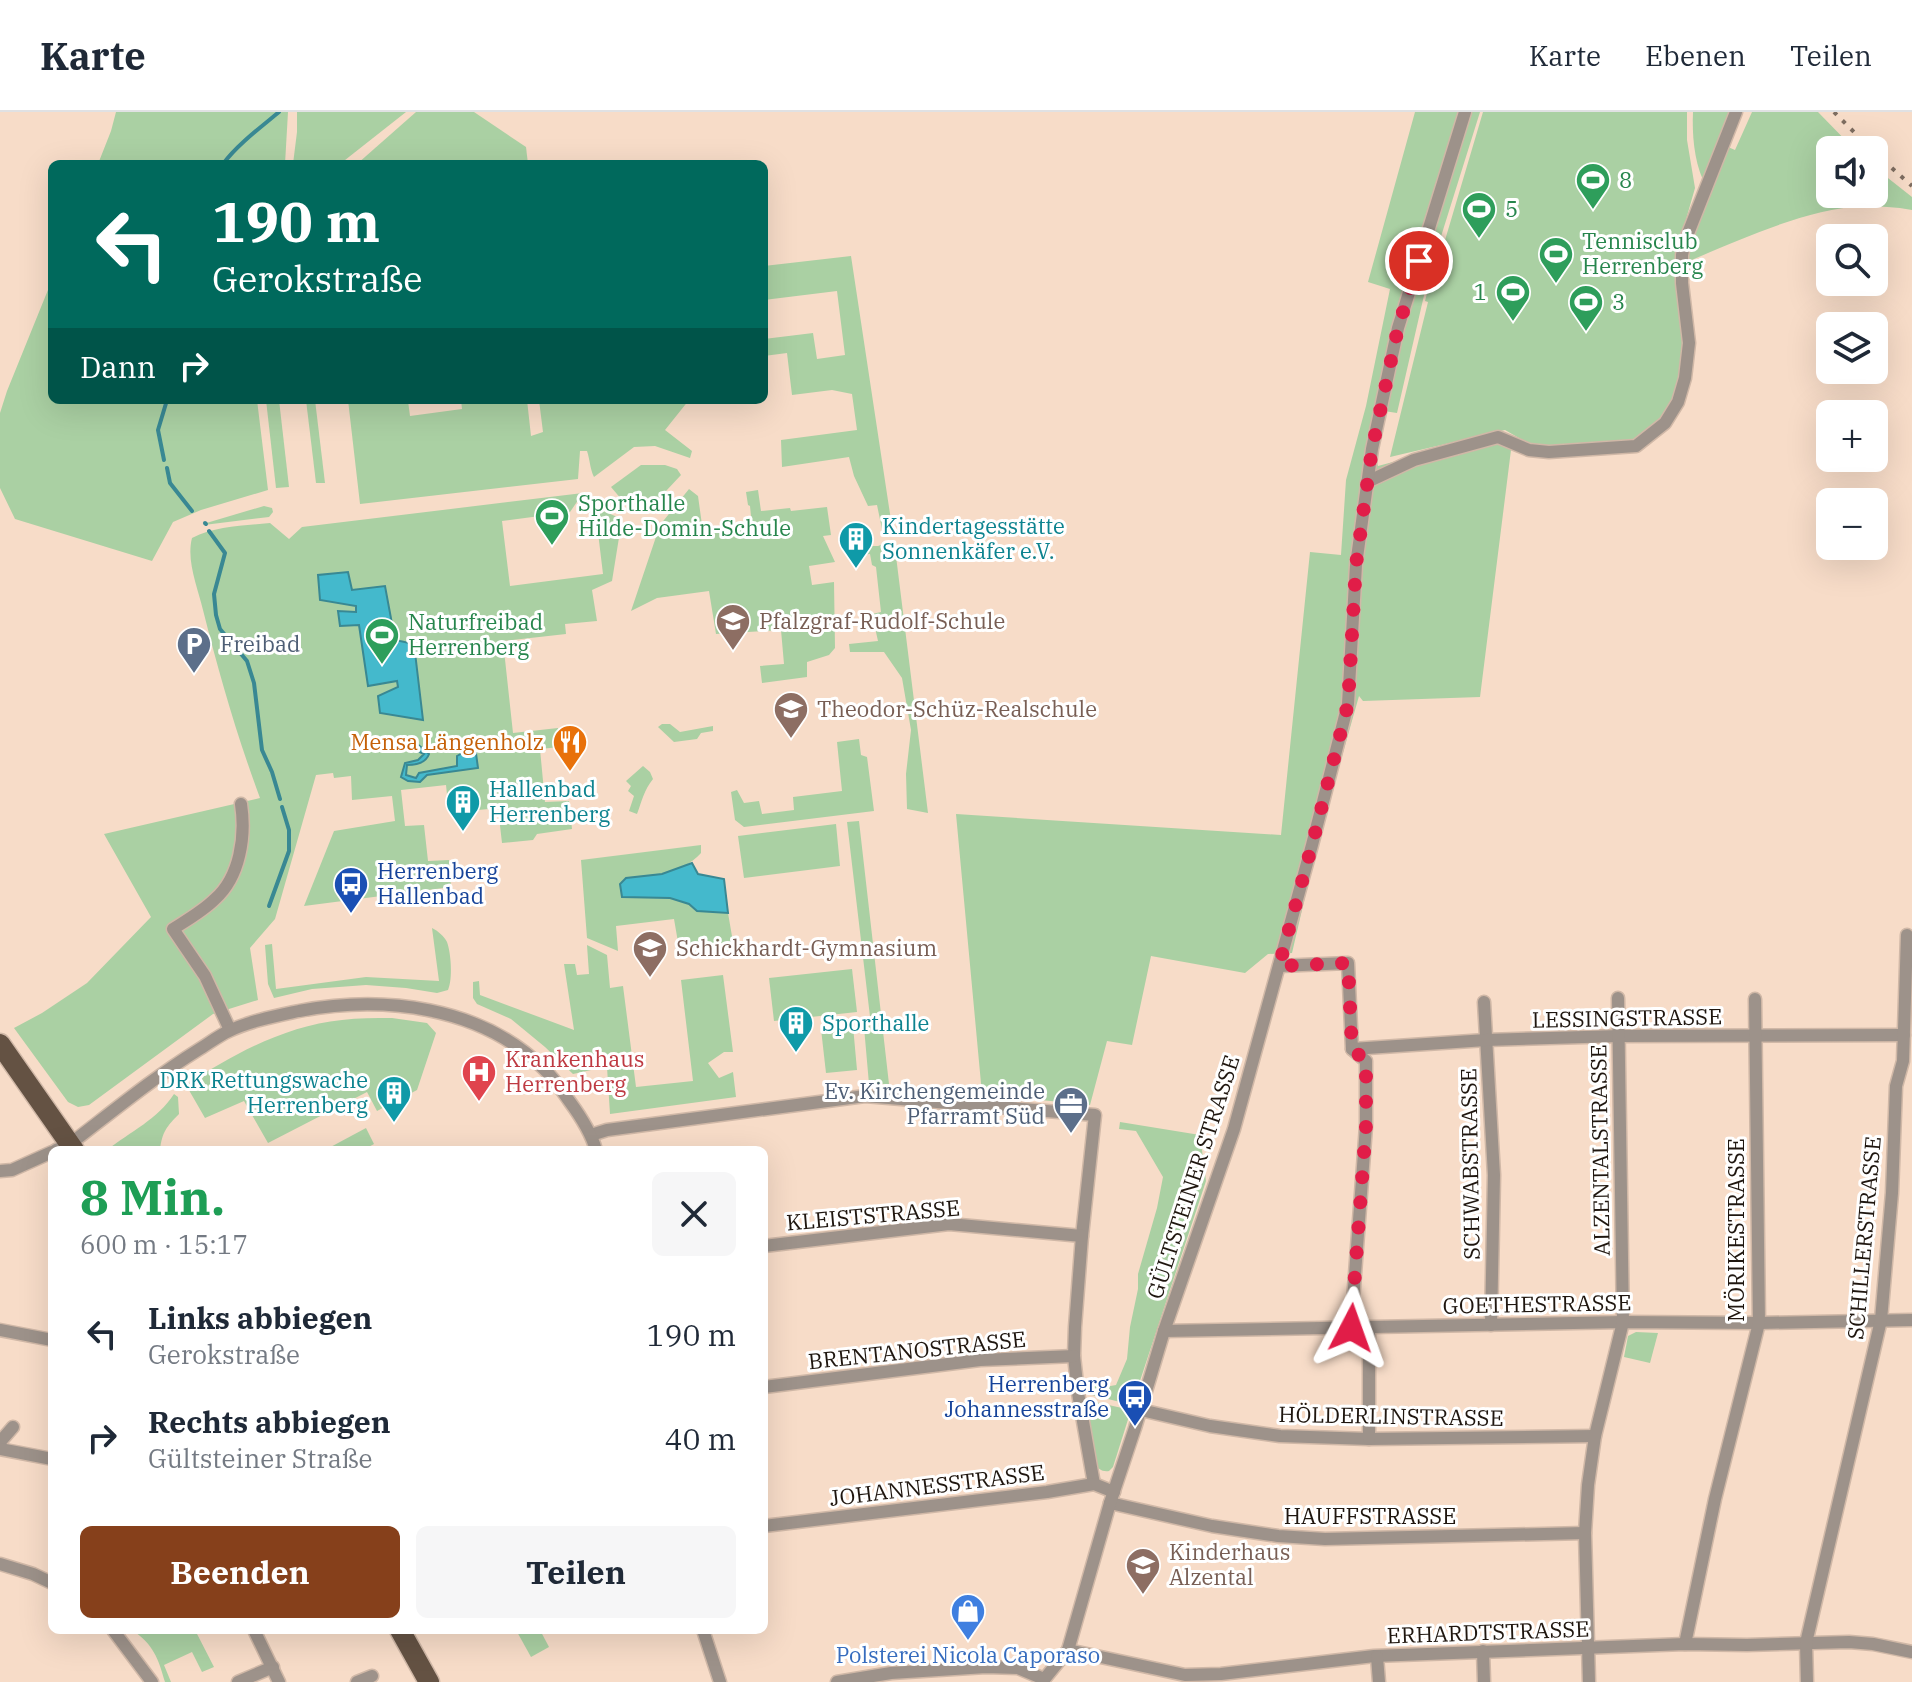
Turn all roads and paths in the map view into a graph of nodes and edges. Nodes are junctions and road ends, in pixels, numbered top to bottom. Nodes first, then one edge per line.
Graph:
1 (1465, 112) edge
2 (1736, 112) edge
3 (1367, 482) junction
4 (241, 804) dead end
5 (1907, 935) dead end
6 (1279, 966) junction
7 (1618, 998) dead end
8 (1755, 999) dead end
9 (1484, 1002) dead end
10 (230, 1030) junction
11 (1904, 1035) junction
12 (1619, 1036) junction
13 (1755, 1036) junction
14 (1486, 1040) junction
15 (0, 1044) edge
16 (1352, 1049) junction
17 (591, 1135) junction
18 (61, 1146) edge
19 (67, 1146) edge
20 (595, 1146) edge
21 (48, 1155) edge
22 (0, 1171) edge
23 (1082, 1236) junction
24 (768, 1246) edge
25 (1881, 1320) junction
26 (1912, 1320) edge
27 (1623, 1322) junction
28 (1759, 1323) junction
29 (1491, 1325) junction
30 (1351, 1328) junction
31 (1369, 1328) junction
32 (0, 1330) edge
33 (1164, 1331) junction
34 (48, 1339) edge
35 (1074, 1356) junction
36 (768, 1386) edge
37 (1141, 1410) junction
38 (13, 1427) dead end
39 (1595, 1436) junction
40 (1369, 1439) junction
41 (0, 1442) edge
42 (0, 1449) edge
43 (48, 1458) edge
44 (1094, 1484) junction
45 (1112, 1498) junction
46 (768, 1526) edge
47 (1585, 1533) junction
48 (0, 1564) edge
49 (48, 1581) edge
50 (116, 1634) edge
51 (256, 1634) edge
52 (402, 1634) edge
53 (704, 1634) edge
54 (1806, 1643) junction
55 (1685, 1644) junction
56 (1589, 1648) junction
57 (1068, 1650) junction
58 (1483, 1651) junction
59 (1912, 1652) edge
60 (1377, 1657) junction
61 (273, 1667) junction
62 (372, 1676) dead end
63 (1043, 1680) edge
64 (152, 1682) edge
65 (238, 1682) edge
66 (279, 1682) edge
67 (357, 1682) edge
68 (429, 1682) edge
69 (720, 1682) edge
70 (837, 1682) edge
71 (1379, 1682) edge
72 (1484, 1682) edge
73 (1589, 1682) edge
74 (1807, 1682) edge

1 - 3 street, GÜLTSTEINER STRASSE
2 - 3 street
3 - 6 street, GÜLTSTEINER STRASSE
4 - 10 street
5 - 11 street, SCHILLERSTRASSE
6 - 16 street
6 - 33 street, GÜLTSTEINER STRASSE
7 - 12 street, ALZENTALSTRASSE
8 - 13 street, MÖRIKESTRASSE
9 - 14 street, SCHWABSTRASSE
10 - 17 street
10 - 19 street
11 - 13 street, LESSINGSTRASSE
11 - 25 street, SCHILLERSTRASSE
12 - 13 street, LESSINGSTRASSE
12 - 14 street, LESSINGSTRASSE
12 - 27 street, ALZENTALSTRASSE
13 - 28 street, MÖRIKESTRASSE
14 - 16 street, LESSINGSTRASSE
14 - 29 street, SCHWABSTRASSE
15 - 18 main road
16 - 30 street
17 - 20 street
17 - 23 street
21 - 22 street
23 - 24 street, KLEISTSTRASSE
23 - 35 street
25 - 26 street, GOETHESTRASSE
25 - 28 street, GOETHESTRASSE
25 - 54 street, SCHILLERSTRASSE
27 - 28 street, GOETHESTRASSE
27 - 29 street, GOETHESTRASSE
27 - 39 street, ALZENTALSTRASSE
28 - 55 street, MÖRIKESTRASSE
29 - 31 street, GOETHESTRASSE
30 - 31 street, GOETHESTRASSE
30 - 33 street, GOETHESTRASSE
31 - 40 street
32 - 34 street
33 - 37 street, GÜLTSTEINER STRASSE
35 - 36 street, BRENTANOSTRASSE
35 - 44 street
37 - 40 street, HÖLDERLINSTRASSE
37 - 45 street, GÜLTSTEINER STRASSE
38 - 41 street
39 - 40 street, HÖLDERLINSTRASSE
39 - 47 street, ALZENTALSTRASSE
42 - 43 street
44 - 45 street
44 - 46 street, JOHANNESSTRASSE
45 - 47 street, HAUFFSTRASSE
45 - 57 street, GÜLTSTEINER STRASSE
47 - 56 street, ALZENTALSTRASSE
48 - 49 street
50 - 64 street
51 - 61 street
52 - 68 main road
53 - 69 street
54 - 55 street, ERHARDTSTRASSE
54 - 59 street, ERHARDTSTRASSE
54 - 74 street, SCHILLERSTRASSE
55 - 56 street, ERHARDTSTRASSE
56 - 58 street, ERHARDTSTRASSE
56 - 73 street, ALZENTALSTRASSE
57 - 60 street, ERHARDTSTRASSE
57 - 63 street, GÜLTSTEINER STRASSE
58 - 60 street, ERHARDTSTRASSE
58 - 72 street
60 - 71 street
61 - 65 street
61 - 66 street
62 - 67 street
63 - 70 street

